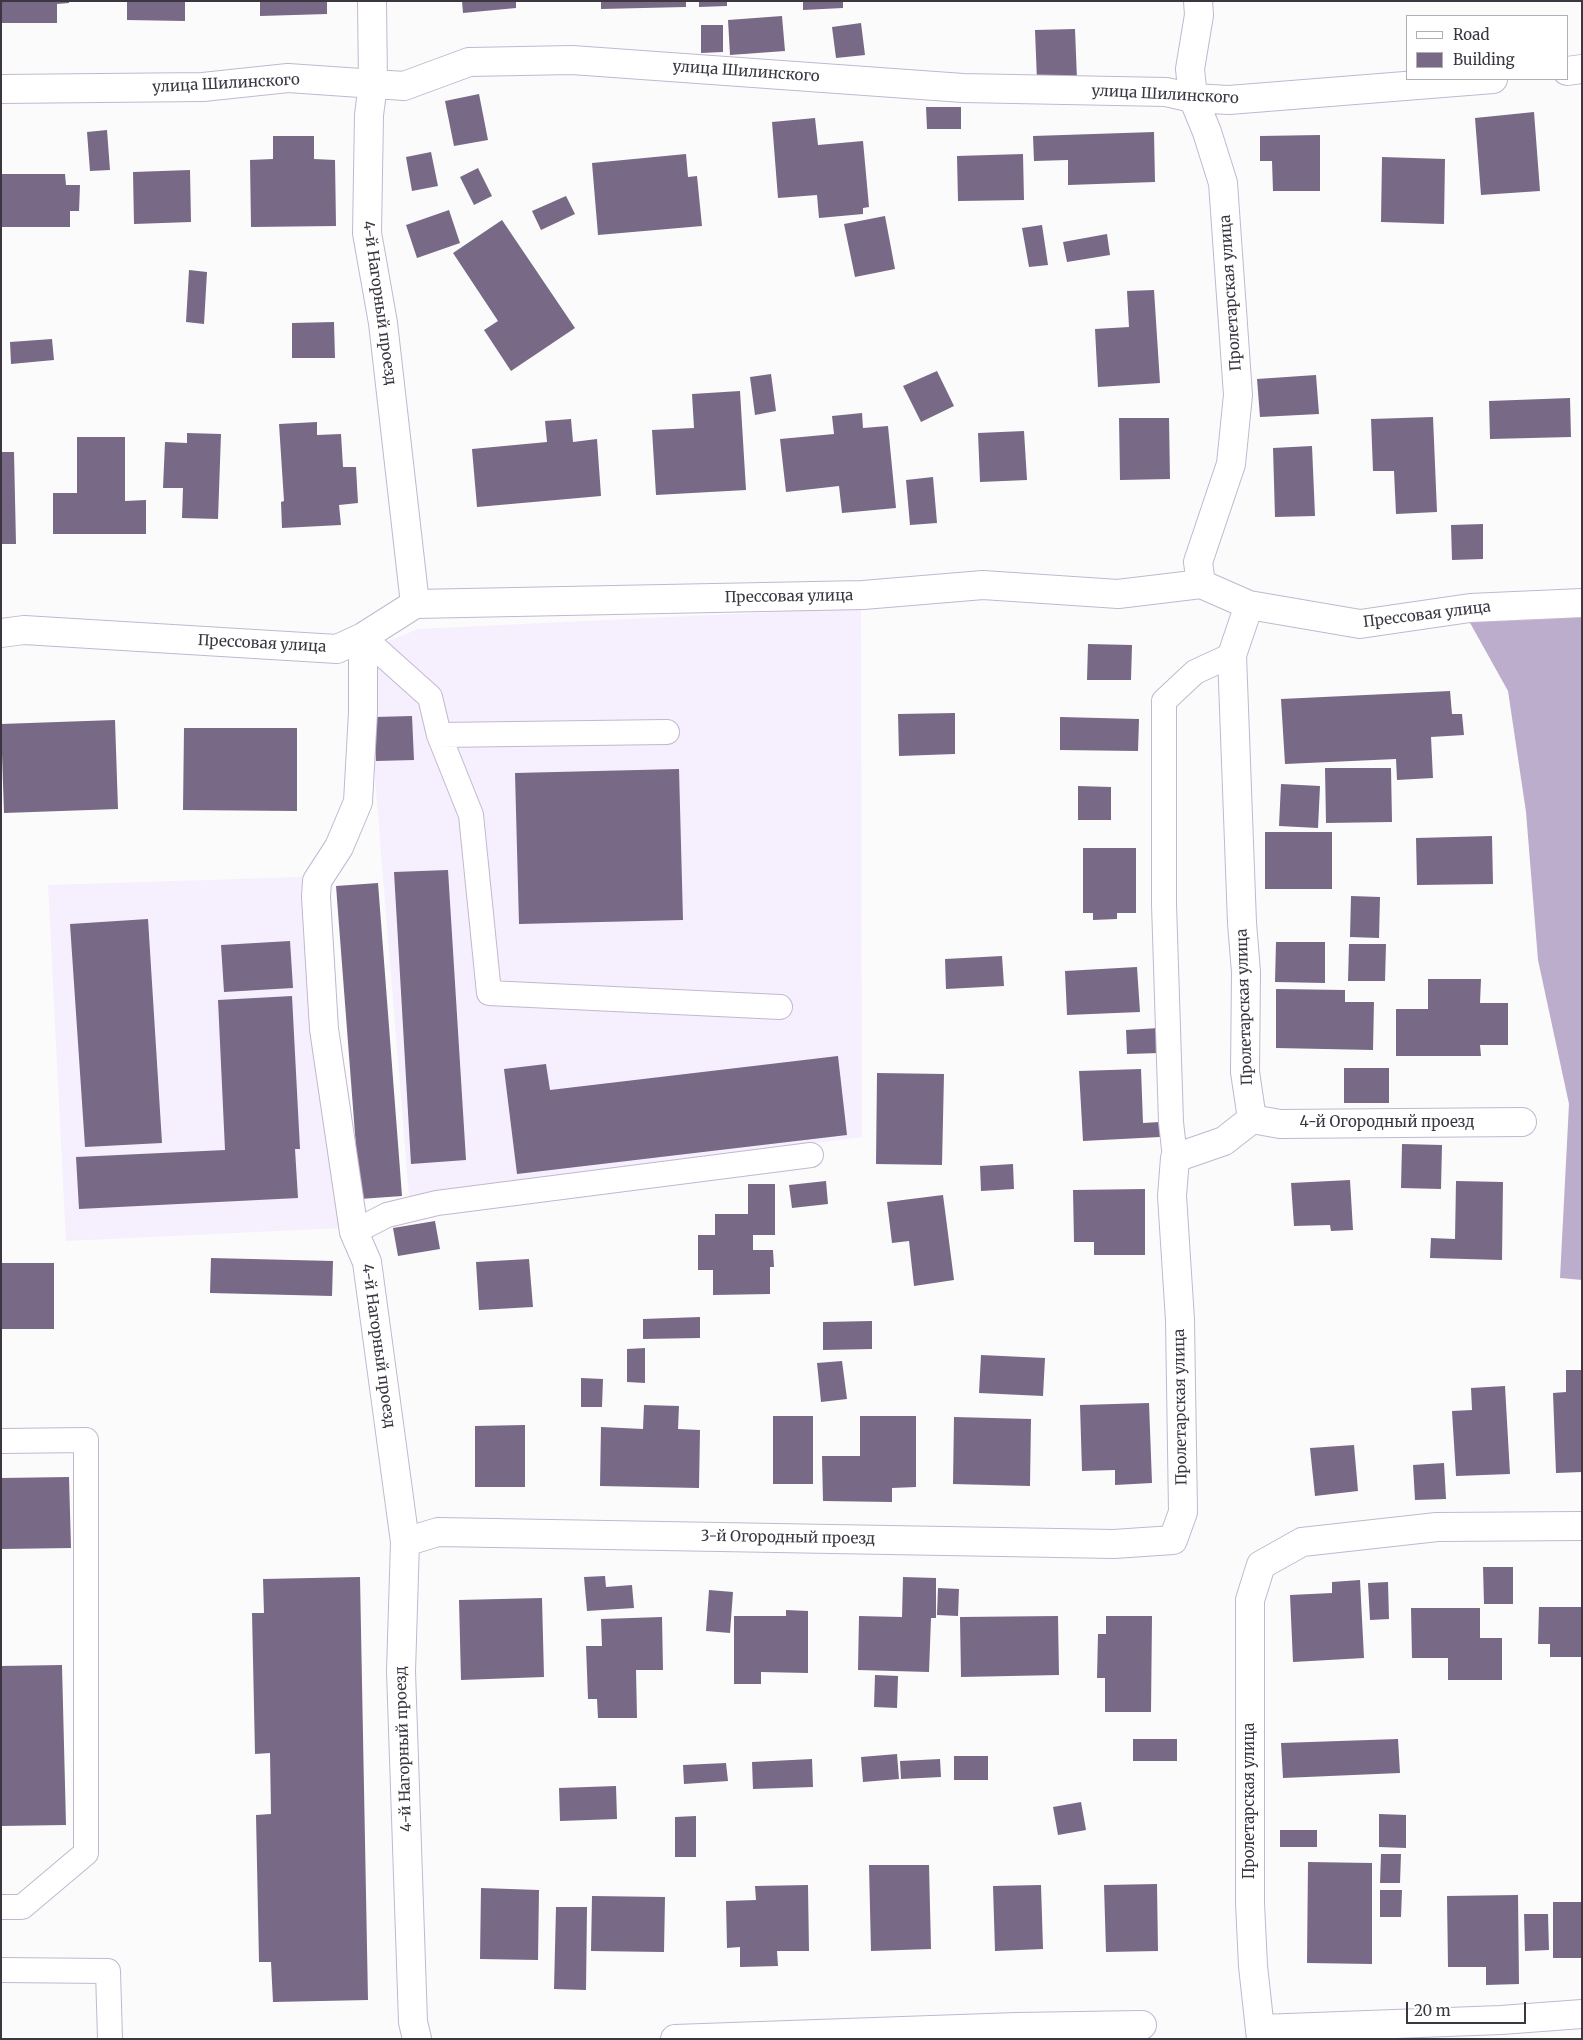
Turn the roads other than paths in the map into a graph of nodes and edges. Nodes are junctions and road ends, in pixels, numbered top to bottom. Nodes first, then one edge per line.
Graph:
1 (372, 1) edge
2 (1198, 1) edge
3 (1582, 69) edge
4 (1568, 71) edge
5 (1480, 80) edge
6 (373, 84) junction
7 (1, 89) edge
8 (1193, 98) junction
9 (1201, 584) junction
10 (1582, 603) edge
11 (415, 604) junction
12 (1249, 605) junction
13 (1, 633) edge
14 (362, 637) junction
15 (1232, 655) junction
16 (667, 732) dead end
17 (439, 735) junction
18 (780, 1007) dead end
19 (1252, 1119) junction
20 (1522, 1122) dead end
21 (811, 1155) dead end
22 (1175, 1158) junction
23 (354, 1232) junction
24 (1, 1441) edge
25 (1582, 1526) edge
26 (1173, 1540) joint
27 (404, 1542) junction
28 (1, 1907) edge
29 (1, 1970) edge
30 (1582, 2014) edge
31 (1142, 2025) dead end
32 (1017, 2033) edge
33 (1261, 2034) edge
34 (110, 2039) edge
35 (417, 2039) edge
36 (675, 2039) edge

1 - 6 street, 4-й Нагорный проезд
2 - 8 street, Пролетарская улица
3 - 4 street
5 - 8 street, улица Шилинского
6 - 7 street, улица Шилинского
6 - 8 street, улица Шилинского
6 - 11 street, 4-й Нагорный проезд
8 - 9 street, Пролетарская улица
9 - 11 street, Прессовая улица
9 - 12 street, Прессовая улица
10 - 12 street, Прессовая улица
11 - 14 street, Прессовая улица
12 - 15 street, Пролетарская улица
13 - 14 street, Прессовая улица
14 - 17 lane
14 - 23 street, 4-й Нагорный проезд
15 - 19 street, Пролетарская улица
15 - 22 lane
16 - 17 lane
17 - 18 lane
19 - 20 street, 4-й Огородный проезд
19 - 22 street
21 - 23 lane
22 - 26 street, Пролетарская улица
23 - 27 street, 4-й Нагорный проезд
24 - 28 lane
25 - 33 street, Пролетарская улица
26 - 27 street, 3-й Огородный проезд
27 - 35 street, 4-й Нагорный проезд
29 - 34 lane
30 - 33 street
31 - 32 street
32 - 36 street

